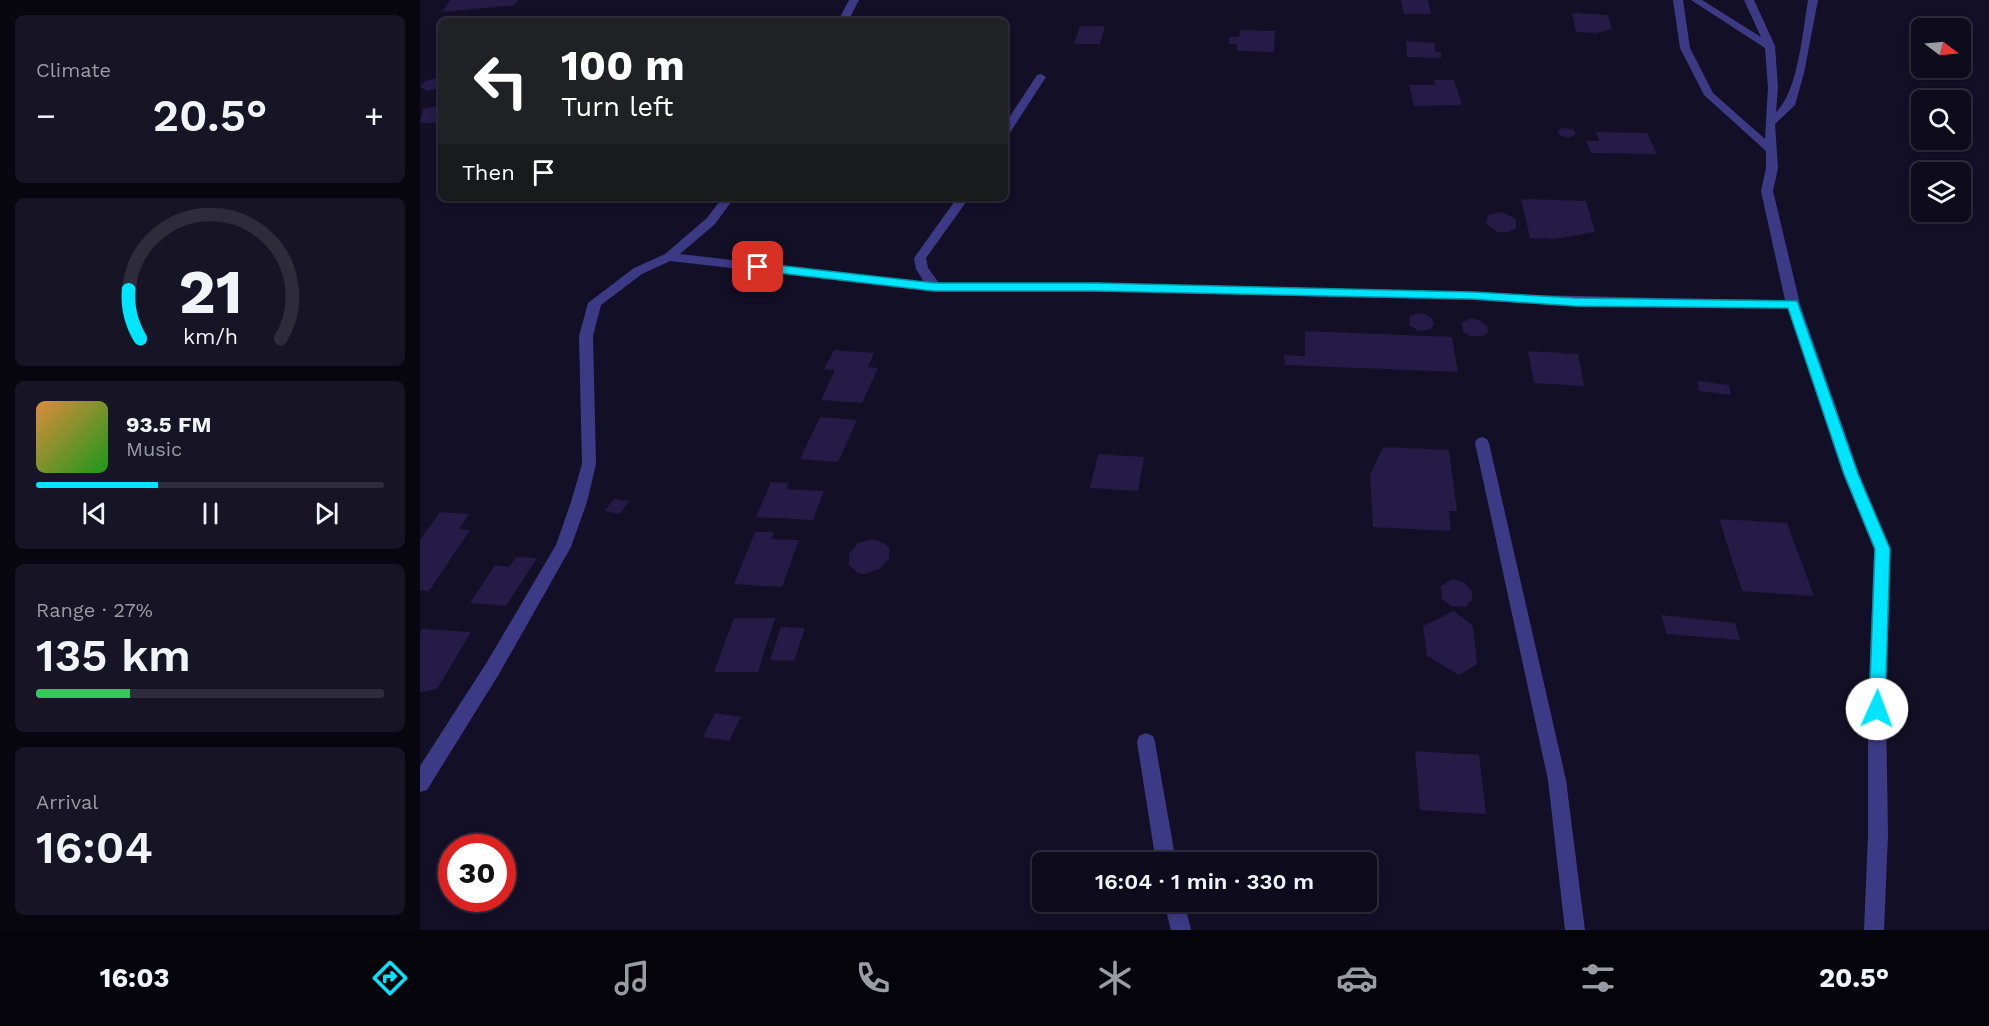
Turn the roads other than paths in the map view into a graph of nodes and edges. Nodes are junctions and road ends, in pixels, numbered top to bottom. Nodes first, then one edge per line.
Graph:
1 (854, 0) edge
2 (1678, 0) edge
3 (1696, 0) edge
4 (1749, 0) edge
5 (1812, 0) edge
6 (845, 18) edge
7 (1770, 46) junction
8 (1041, 77) dead end
9 (1770, 123) junction
10 (1008, 127) edge
11 (1771, 150) junction
12 (726, 201) edge
13 (961, 201) edge
14 (669, 257) junction
15 (934, 287) junction
16 (1793, 304) junction
17 (1482, 443) dead end
18 (1146, 742) dead end
19 (420, 783) edge
20 (1164, 852) edge
21 (1176, 912) edge
22 (1181, 930) edge
23 (1575, 930) edge
24 (1875, 930) edge

1 - 6 street
2 - 11 street
3 - 7 street
4 - 7 street
5 - 9 street
7 - 9 street
8 - 10 street
9 - 11 street
11 - 16 street
12 - 14 street
13 - 15 street
14 - 15 street
14 - 19 street
15 - 16 street
16 - 24 street
17 - 23 street
18 - 20 street
21 - 22 street

